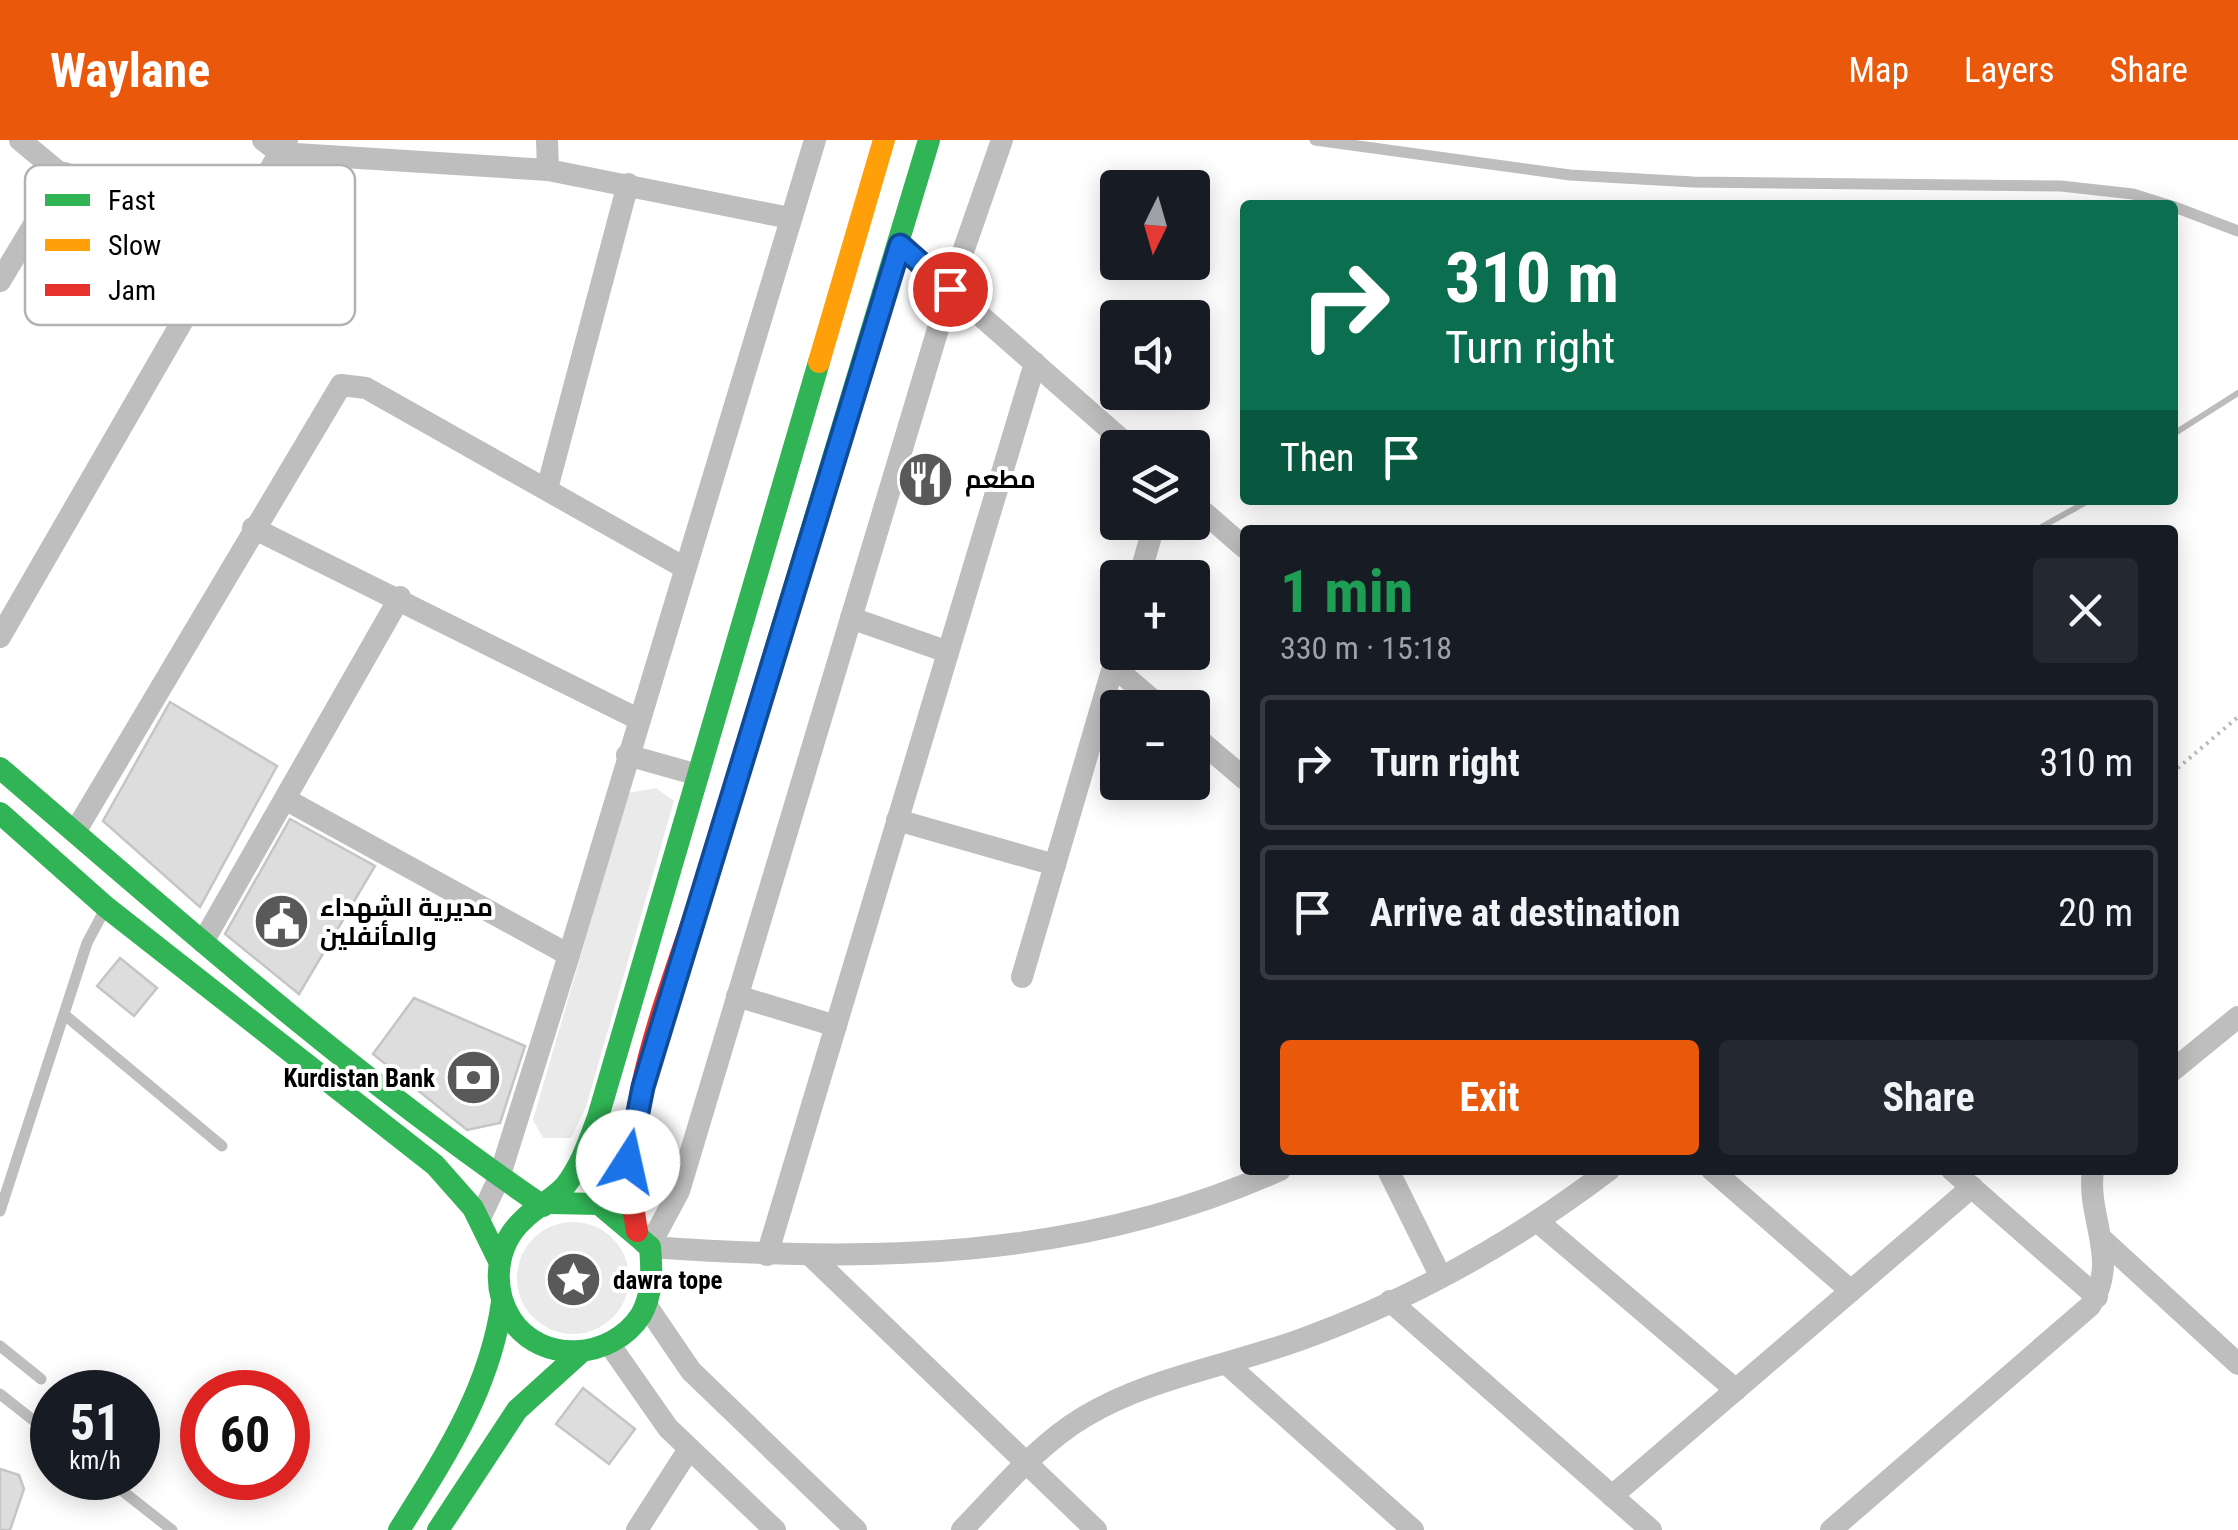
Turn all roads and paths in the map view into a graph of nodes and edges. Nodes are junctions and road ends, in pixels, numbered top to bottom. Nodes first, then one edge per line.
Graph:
1 (20, 140) edge
2 (547, 140) edge
3 (815, 140) edge
4 (884, 140) edge
5 (929, 140) edge
6 (1002, 140) edge
7 (1316, 140) edge
8 (277, 144) edge
9 (53, 165) edge
10 (548, 170) junction
11 (628, 184) junction
12 (2152, 200) edge
13 (2178, 209) edge
14 (790, 218) junction
15 (2238, 231) edge
16 (25, 240) edge
17 (900, 245) junction
18 (0, 281) edge
19 (950, 289) junction
20 (177, 325) edge
21 (1034, 363) junction
22 (1110, 430) edge
23 (547, 490) junction
24 (1210, 518) edge
25 (253, 528) junction
26 (1240, 544) edge
27 (685, 568) junction
28 (400, 597) junction
29 (851, 618) junction
30 (0, 637) edge
31 (948, 652) junction
32 (1112, 670) edge
33 (1126, 670) edge
34 (1145, 690) edge
35 (2238, 717) edge
36 (640, 720) junction
37 (1210, 750) edge
38 (626, 756) junction
39 (0, 768) edge
40 (2178, 769) edge
41 (698, 775) junction
42 (1240, 776) edge
43 (285, 798) junction
44 (0, 812) edge
45 (897, 820) junction
46 (74, 832) junction
47 (1055, 864) junction
48 (106, 907) junction
49 (204, 942) junction
50 (569, 955) junction
51 (1022, 977) dead end
52 (738, 996) junction
53 (66, 1016) junction
54 (2238, 1017) edge
55 (836, 1026) junction
56 (2178, 1066) edge
57 (222, 1146) dead end
58 (1266, 1175) edge
59 (1390, 1175) edge
60 (1602, 1175) edge
61 (1718, 1175) edge
62 (1958, 1175) edge
63 (2092, 1175) edge
64 (498, 1178) junction
65 (1972, 1188) junction
66 (547, 1204) junction
67 (0, 1211) edge
68 (481, 1216) junction
69 (1537, 1222) junction
70 (644, 1240) junction
71 (2103, 1240) junction
72 (767, 1256) junction
73 (812, 1256) junction
74 (499, 1260) junction
75 (1441, 1277) junction
76 (1851, 1291) junction
77 (2097, 1297) junction
78 (1390, 1301) junction
79 (502, 1302) junction
80 (646, 1304) junction
81 (610, 1345) junction
82 (0, 1346) edge
83 (580, 1353) junction
84 (1226, 1364) junction
85 (2238, 1364) edge
86 (30, 1370) edge
87 (1736, 1390) junction
88 (0, 1394) edge
89 (30, 1418) edge
90 (688, 1449) junction
91 (1027, 1464) junction
92 (1612, 1496) junction
93 (134, 1500) edge
94 (172, 1530) edge
95 (400, 1530) edge
96 (438, 1530) edge
97 (637, 1530) edge
98 (775, 1530) edge
99 (856, 1530) edge
100 (962, 1530) edge
101 (1096, 1530) edge
102 (1412, 1530) edge
103 (1651, 1530) edge
104 (1831, 1530) edge

1 - 9 street
2 - 10 street
3 - 14 street
4 - 41 main road
5 - 17 main road
6 - 19 street
7 - 12 lane
8 - 10 street
10 - 11 street
11 - 14 street
11 - 23 street
13 - 15 lane
14 - 27 street
16 - 18 street
17 - 19 street
17 - 70 main road
19 - 21 street
19 - 29 street
20 - 30 street
21 - 22 street
21 - 31 street
23 - 25 street
23 - 27 street
24 - 26 street
25 - 28 street
25 - 46 street
27 - 36 street
28 - 36 street
28 - 43 street
29 - 31 street
29 - 52 street
31 - 45 street
32 - 47 street
33 - 34 street
35 - 40 path
36 - 38 street
37 - 42 street
38 - 41 street
38 - 50 street
39 - 46 main road
41 - 66 main road
43 - 49 street
43 - 50 street
44 - 48 main road
45 - 47 street
45 - 55 street
46 - 49 main road
47 - 51 street
48 - 53 lane
48 - 68 main road
49 - 64 main road
50 - 64 street
52 - 55 street
52 - 70 street
53 - 57 lane
53 - 67 lane
54 - 56 street
55 - 72 street
58 - 73 street
59 - 75 street
60 - 69 street
61 - 76 street
62 - 65 street
63 - 71 street
64 - 66 main road
64 - 68 street
65 - 76 street
65 - 77 street
66 - 70 main road
66 - 74 main road
68 - 74 main road
69 - 75 street
69 - 87 street
70 - 72 street
70 - 80 main road
71 - 77 street
71 - 85 street
72 - 73 street
73 - 91 street
74 - 79 main road
75 - 78 street
76 - 87 street
77 - 104 street
78 - 84 street
78 - 92 street
79 - 83 main road
79 - 95 main road
80 - 81 main road
80 - 99 street
81 - 83 main road
81 - 90 street
82 - 86 lane
83 - 96 main road
84 - 91 street
84 - 102 street
87 - 92 street
88 - 89 lane
90 - 97 street
90 - 98 street
91 - 100 street
91 - 101 street
92 - 103 street
93 - 94 lane

